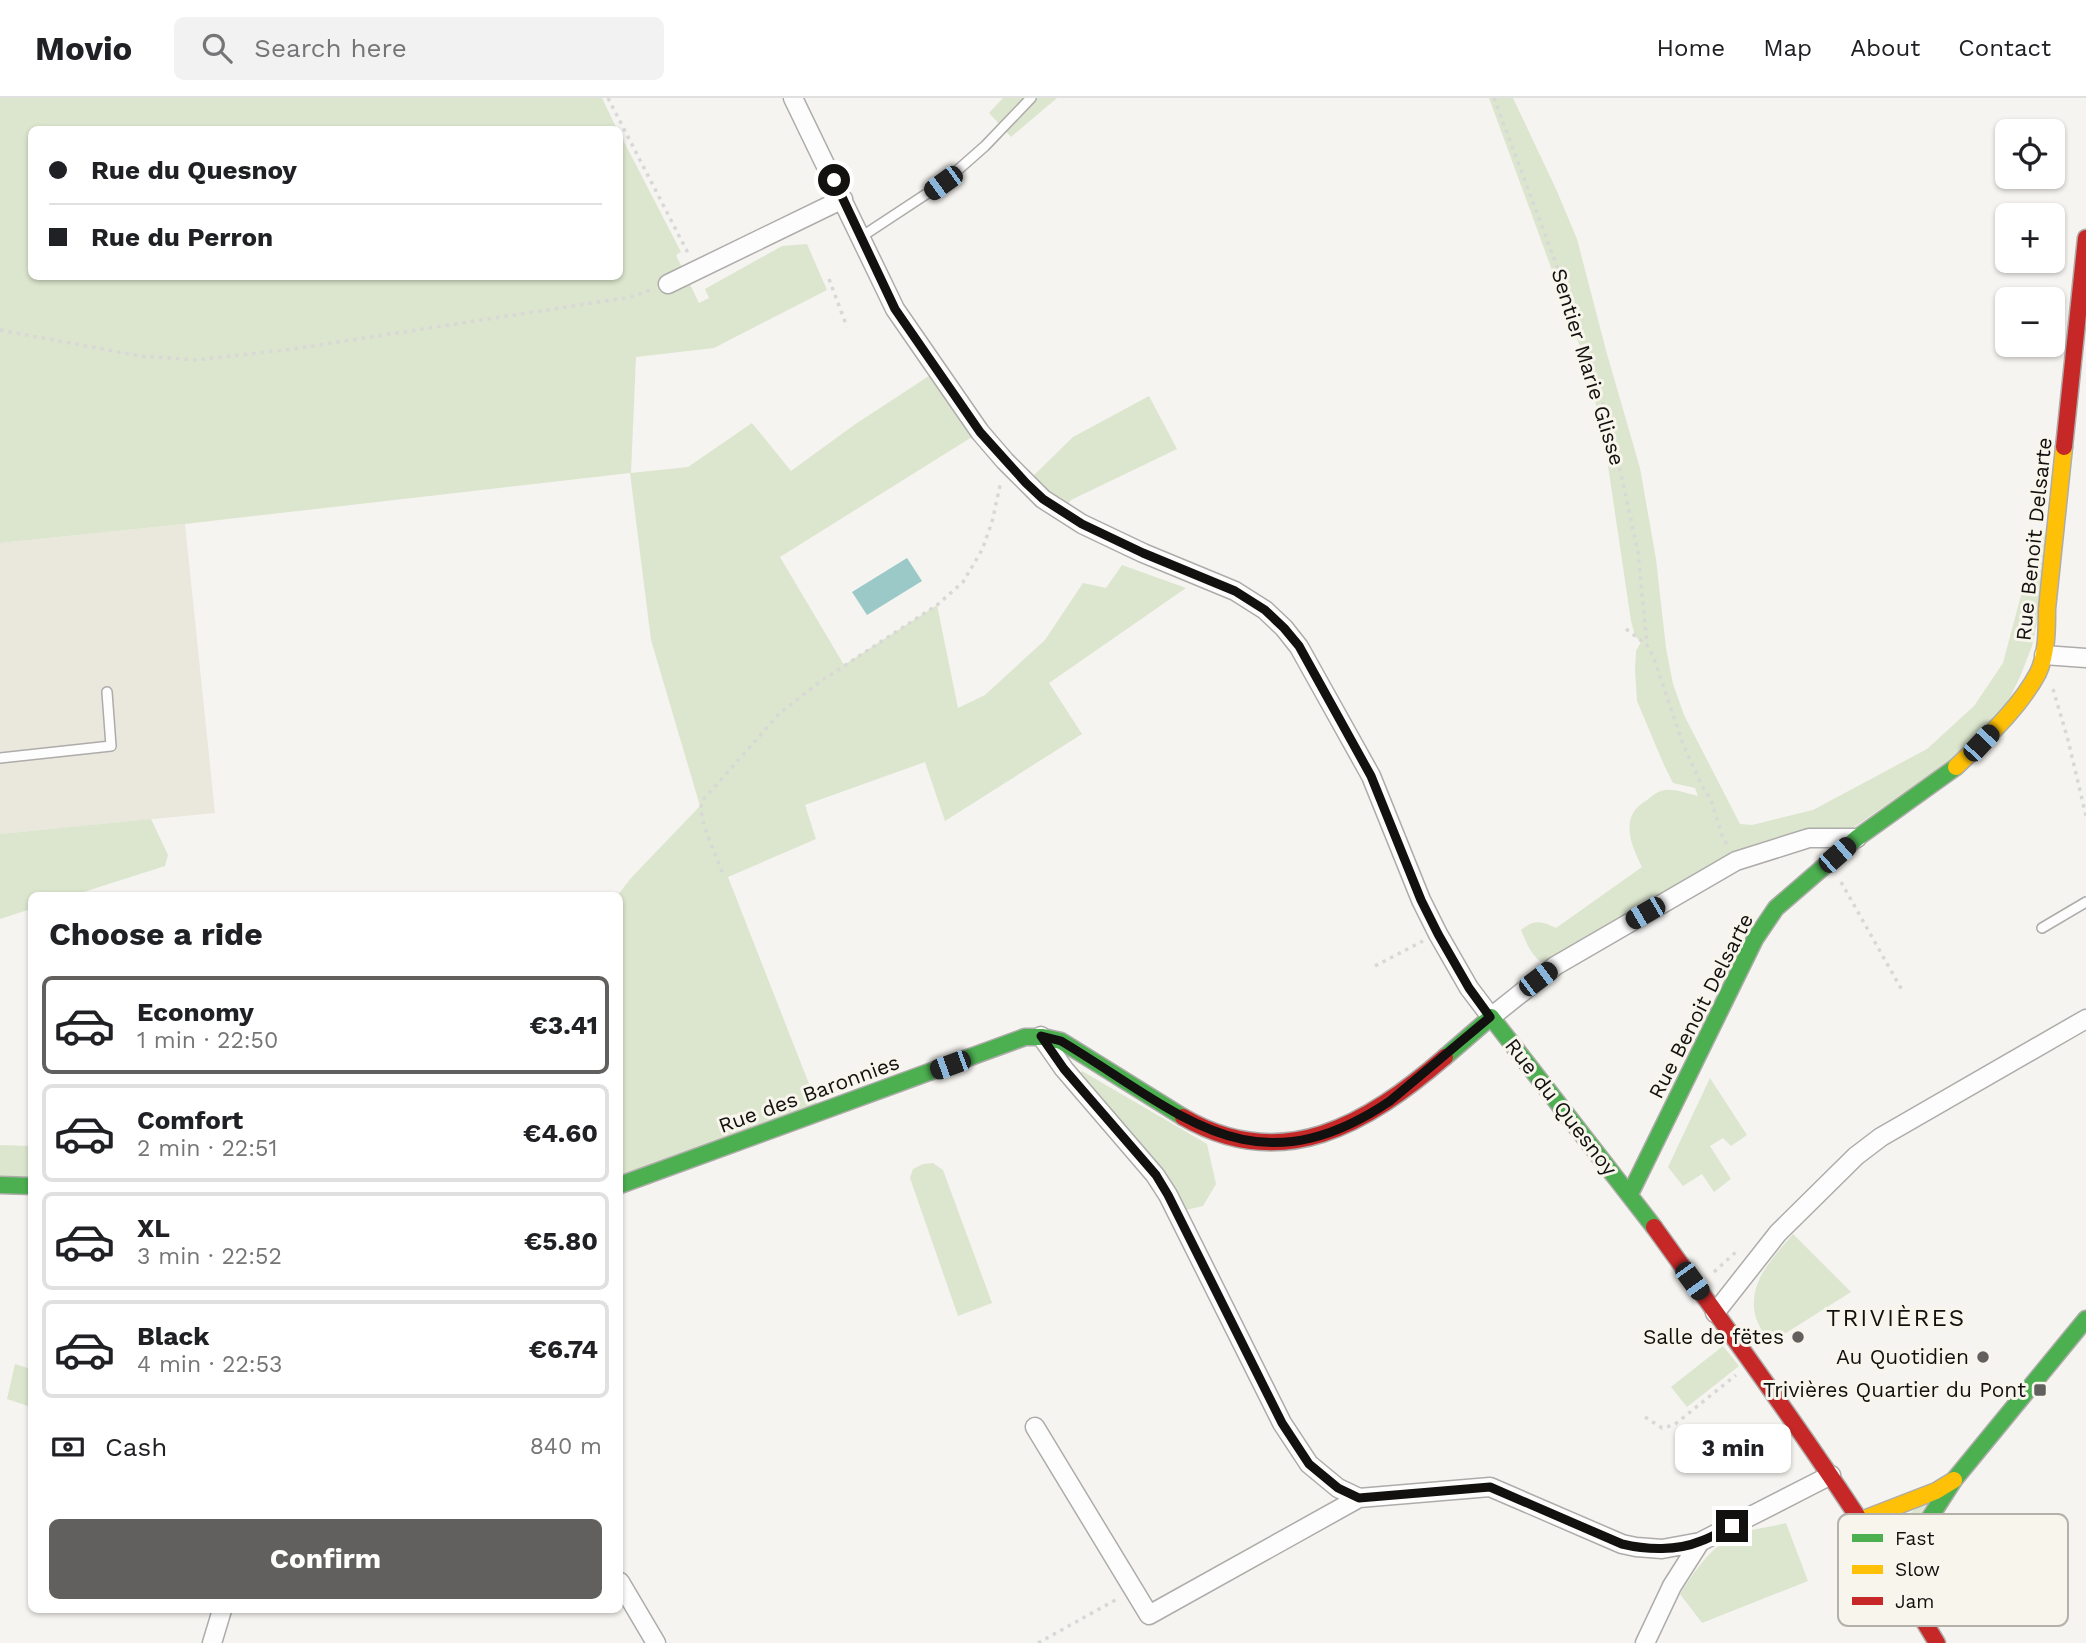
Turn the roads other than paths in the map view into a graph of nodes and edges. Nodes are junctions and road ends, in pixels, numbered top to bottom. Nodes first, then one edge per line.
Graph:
1 (793, 98) edge
2 (1031, 98) edge
3 (843, 199) junction
4 (861, 237) junction
5 (2085, 248) edge
6 (668, 284) road end
7 (2079, 381) edge
8 (2044, 655) junction
9 (2086, 658) edge
10 (107, 692) dead end
11 (0, 758) edge
12 (1857, 838) junction
13 (2086, 902) edge
14 (2042, 928) dead end
15 (1490, 1017) junction
16 (2086, 1020) edge
17 (1041, 1036) junction
18 (623, 1184) edge
19 (0, 1185) edge
20 (28, 1186) edge
21 (1630, 1195) junction
22 (1715, 1313) junction
23 (2086, 1319) edge
24 (1035, 1427) dead end
25 (1830, 1475) junction
26 (1954, 1480) junction
27 (1359, 1498) junction
28 (1857, 1514) joint
29 (1932, 1514) edge
30 (1700, 1542) junction
31 (623, 1587) edge
32 (221, 1613) edge
33 (1927, 1626) edge
34 (212, 1643) edge
35 (656, 1643) edge
36 (1645, 1643) edge
37 (1937, 1643) edge

1 - 3 street, Rue du Quesnoy
2 - 4 lane
3 - 4 street, Rue du Quesnoy
3 - 6 street
4 - 15 street, Rue du Quesnoy
5 - 7 street, Rue Benoit Delsarte
7 - 8 street, Rue Benoit Delsarte
8 - 9 street
8 - 12 street, Rue Benoit Delsarte
10 - 11 lane
12 - 15 street
12 - 21 street, Rue Benoit Delsarte
13 - 14 lane
15 - 17 street
15 - 21 street, Rue du Quesnoy
16 - 22 street
17 - 18 street, Rue des Baronnies
17 - 27 street
19 - 20 street
21 - 22 street, Rue du Quesnoy
22 - 25 street, Rue du Quesnoy
23 - 26 street
24 - 27 street
25 - 28 street, Rue du Quesnoy
25 - 30 street
26 - 28 street
26 - 29 street
27 - 30 street
30 - 36 street
31 - 35 street
32 - 34 street
33 - 37 street, Rue du Quesnoy

